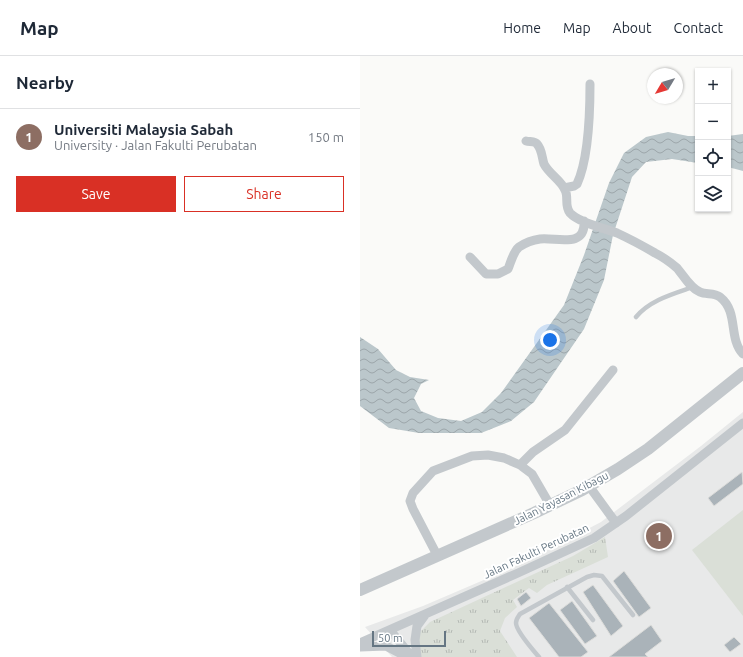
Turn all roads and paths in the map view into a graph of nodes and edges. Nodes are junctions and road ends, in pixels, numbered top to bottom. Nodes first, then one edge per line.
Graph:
1 (590, 84) dead end
2 (526, 141) dead end
3 (564, 188) junction
4 (588, 222) junction
5 (470, 257) dead end
6 (693, 287) junction
7 (636, 317) dead end
8 (743, 354) edge
9 (613, 370) dead end
10 (743, 373) edge
11 (743, 424) edge
12 (520, 465) junction
13 (589, 486) junction
14 (550, 505) junction
15 (616, 523) junction
16 (437, 555) junction
17 (567, 588) junction
18 (360, 590) edge
19 (426, 614) junction
20 (633, 615) dead end
21 (593, 620) dead end
22 (390, 630) junction
23 (360, 643) edge
24 (360, 648) edge
25 (407, 657) edge
26 (412, 657) edge
27 (417, 657) edge
28 (539, 657) edge

1 - 3 street
2 - 3 street
3 - 4 street
4 - 5 street
4 - 6 street
6 - 7 lane
6 - 8 street
9 - 12 street
10 - 13 street, Jalan Yayasan Kibagu
11 - 15 street, Jalan Fakulti Perubatan
12 - 14 street
12 - 16 street
13 - 14 street, Jalan Yayasan Kibagu
13 - 15 street
14 - 16 street, Jalan Yayasan Kibagu
15 - 19 street, Jalan Fakulti Perubatan
16 - 18 street, Jalan Yayasan Kibagu
17 - 20 lane
17 - 21 lane
17 - 28 lane
19 - 22 street, Jalan Fakulti Perubatan
19 - 27 street
22 - 23 street, Jalan Fakulti Perubatan
22 - 26 street
24 - 25 street

